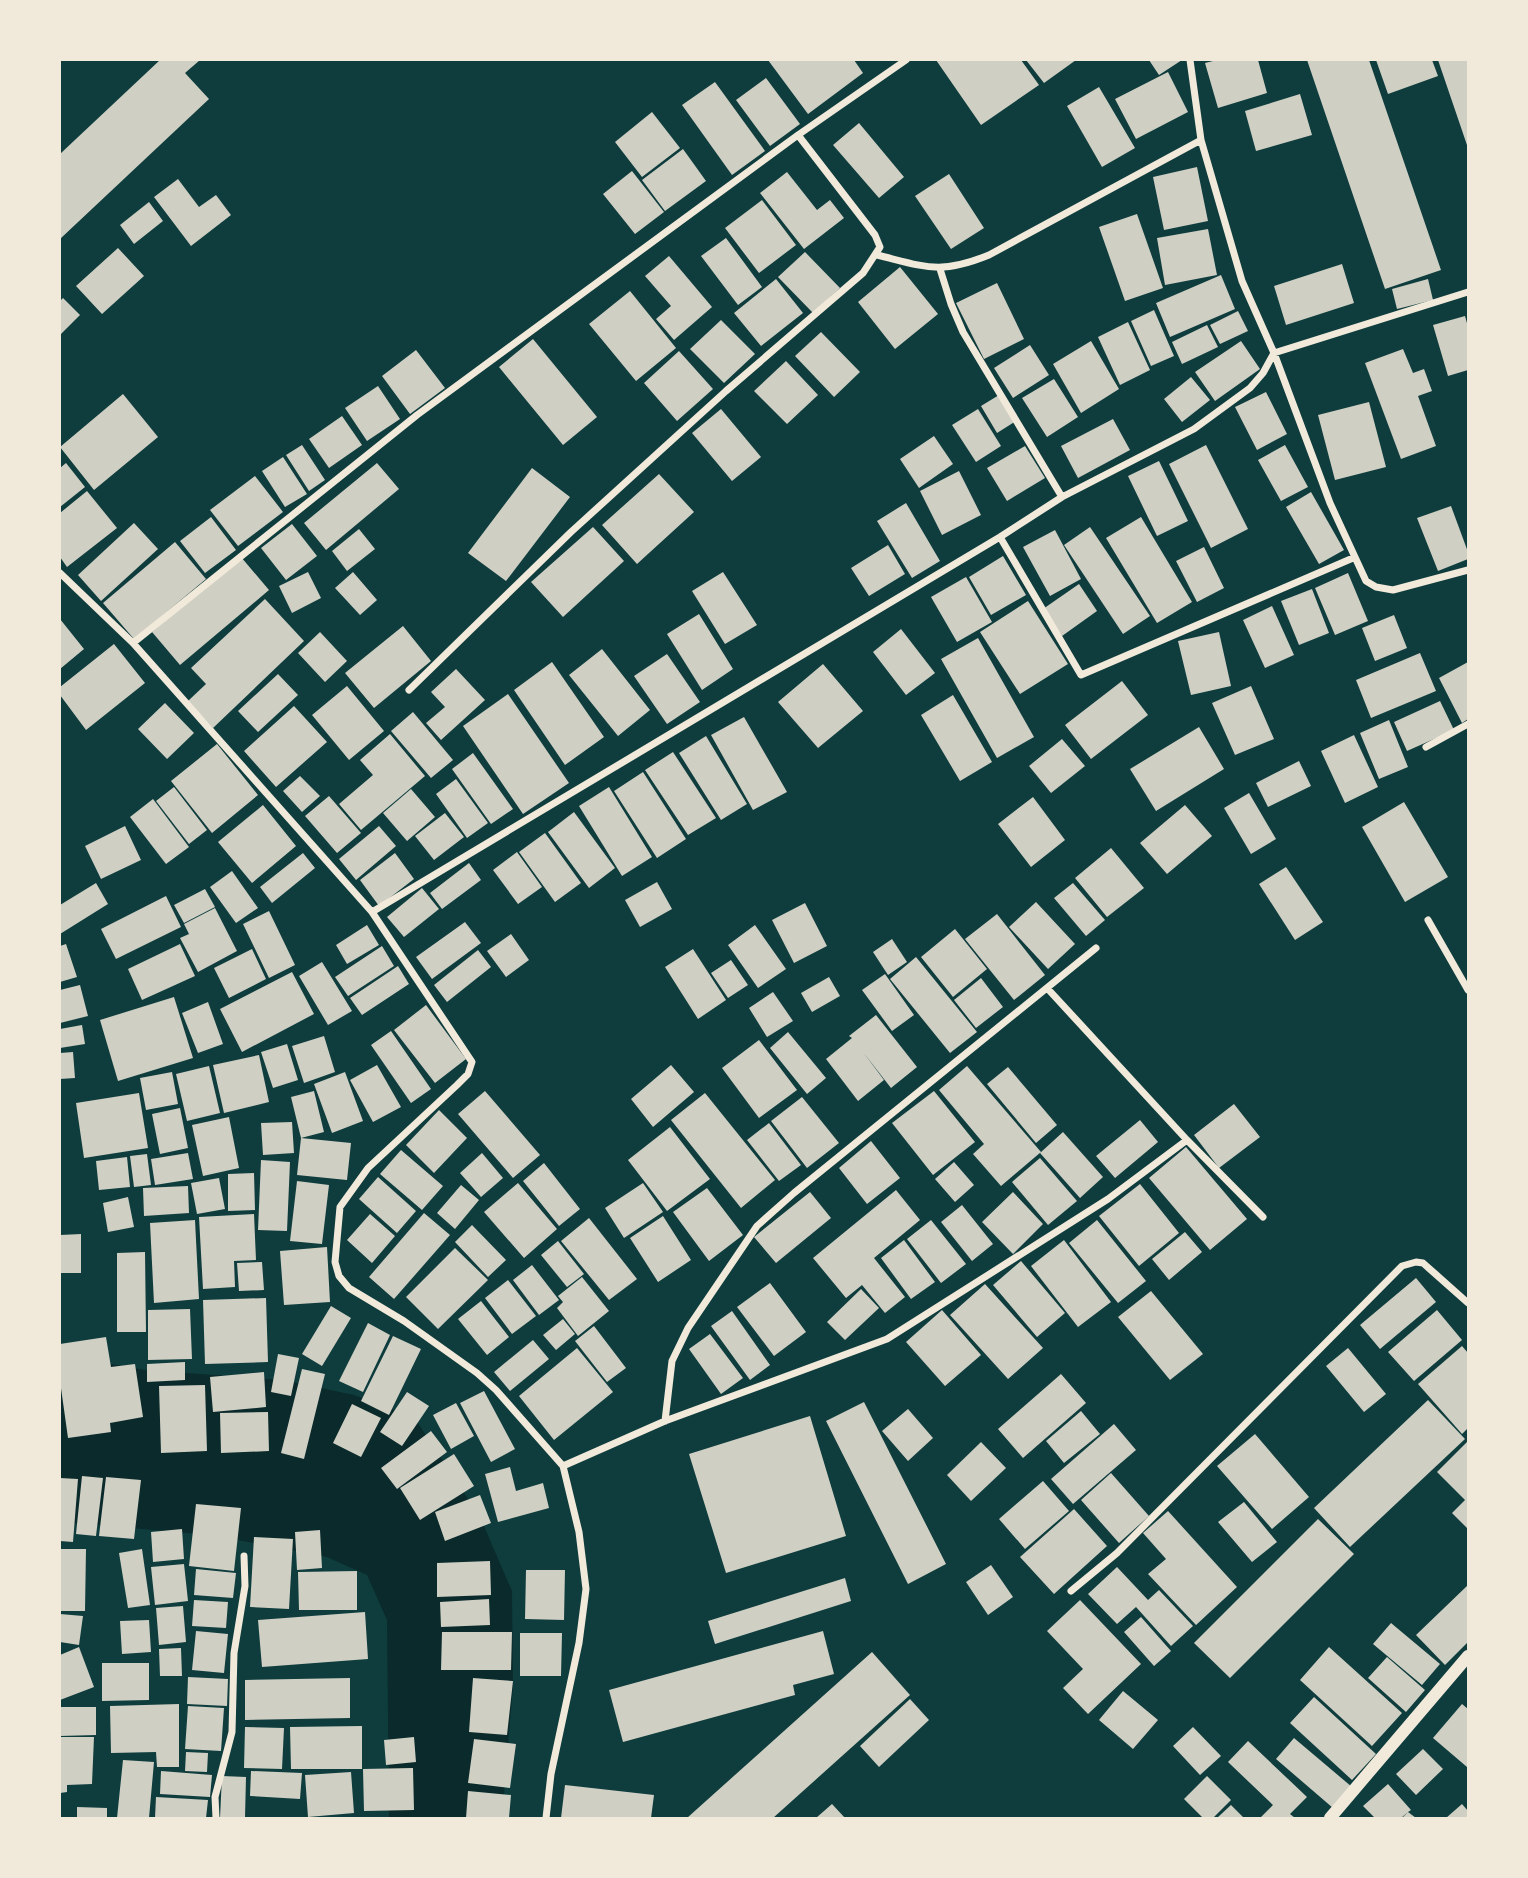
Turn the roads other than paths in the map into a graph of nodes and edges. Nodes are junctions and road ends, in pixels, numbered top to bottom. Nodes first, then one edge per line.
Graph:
1 (906, 60) edge
2 (1190, 60) edge
3 (798, 135) junction
4 (1201, 140) junction
5 (877, 255) junction
6 (940, 269) junction
7 (1468, 292) edge
8 (1274, 352) junction
9 (1062, 497) junction
10 (1000, 537) junction
11 (1353, 558) junction
12 (1468, 570) edge
13 (60, 573) edge
14 (133, 643) junction
15 (410, 690) dead end
16 (1468, 724) edge
17 (1426, 747) dead end
18 (372, 912) junction
19 (1428, 920) dead end
20 (1096, 948) dead end
21 (1047, 988) junction
22 (1468, 990) edge
23 (1187, 1140) junction
24 (1263, 1217) dead end
25 (1468, 1303) edge
26 (665, 1421) junction
27 (564, 1466) junction
28 (244, 1556) dead end
29 (1071, 1591) dead end
30 (1468, 1656) edge
31 (216, 1818) edge
32 (546, 1818) edge
33 (1330, 1818) edge

1 - 3 street
2 - 4 street
3 - 5 street
3 - 14 street
4 - 6 street
4 - 8 street
5 - 6 street
5 - 15 street
6 - 9 street
7 - 8 street
8 - 9 street
8 - 11 street
9 - 10 street
10 - 11 street
10 - 18 street
11 - 12 street
13 - 14 street
14 - 18 street
16 - 17 street
18 - 27 street
19 - 22 street
20 - 21 street
21 - 23 street
21 - 26 street
23 - 24 street
23 - 26 street
25 - 29 street
26 - 27 street
27 - 32 street
28 - 31 street
30 - 33 street

